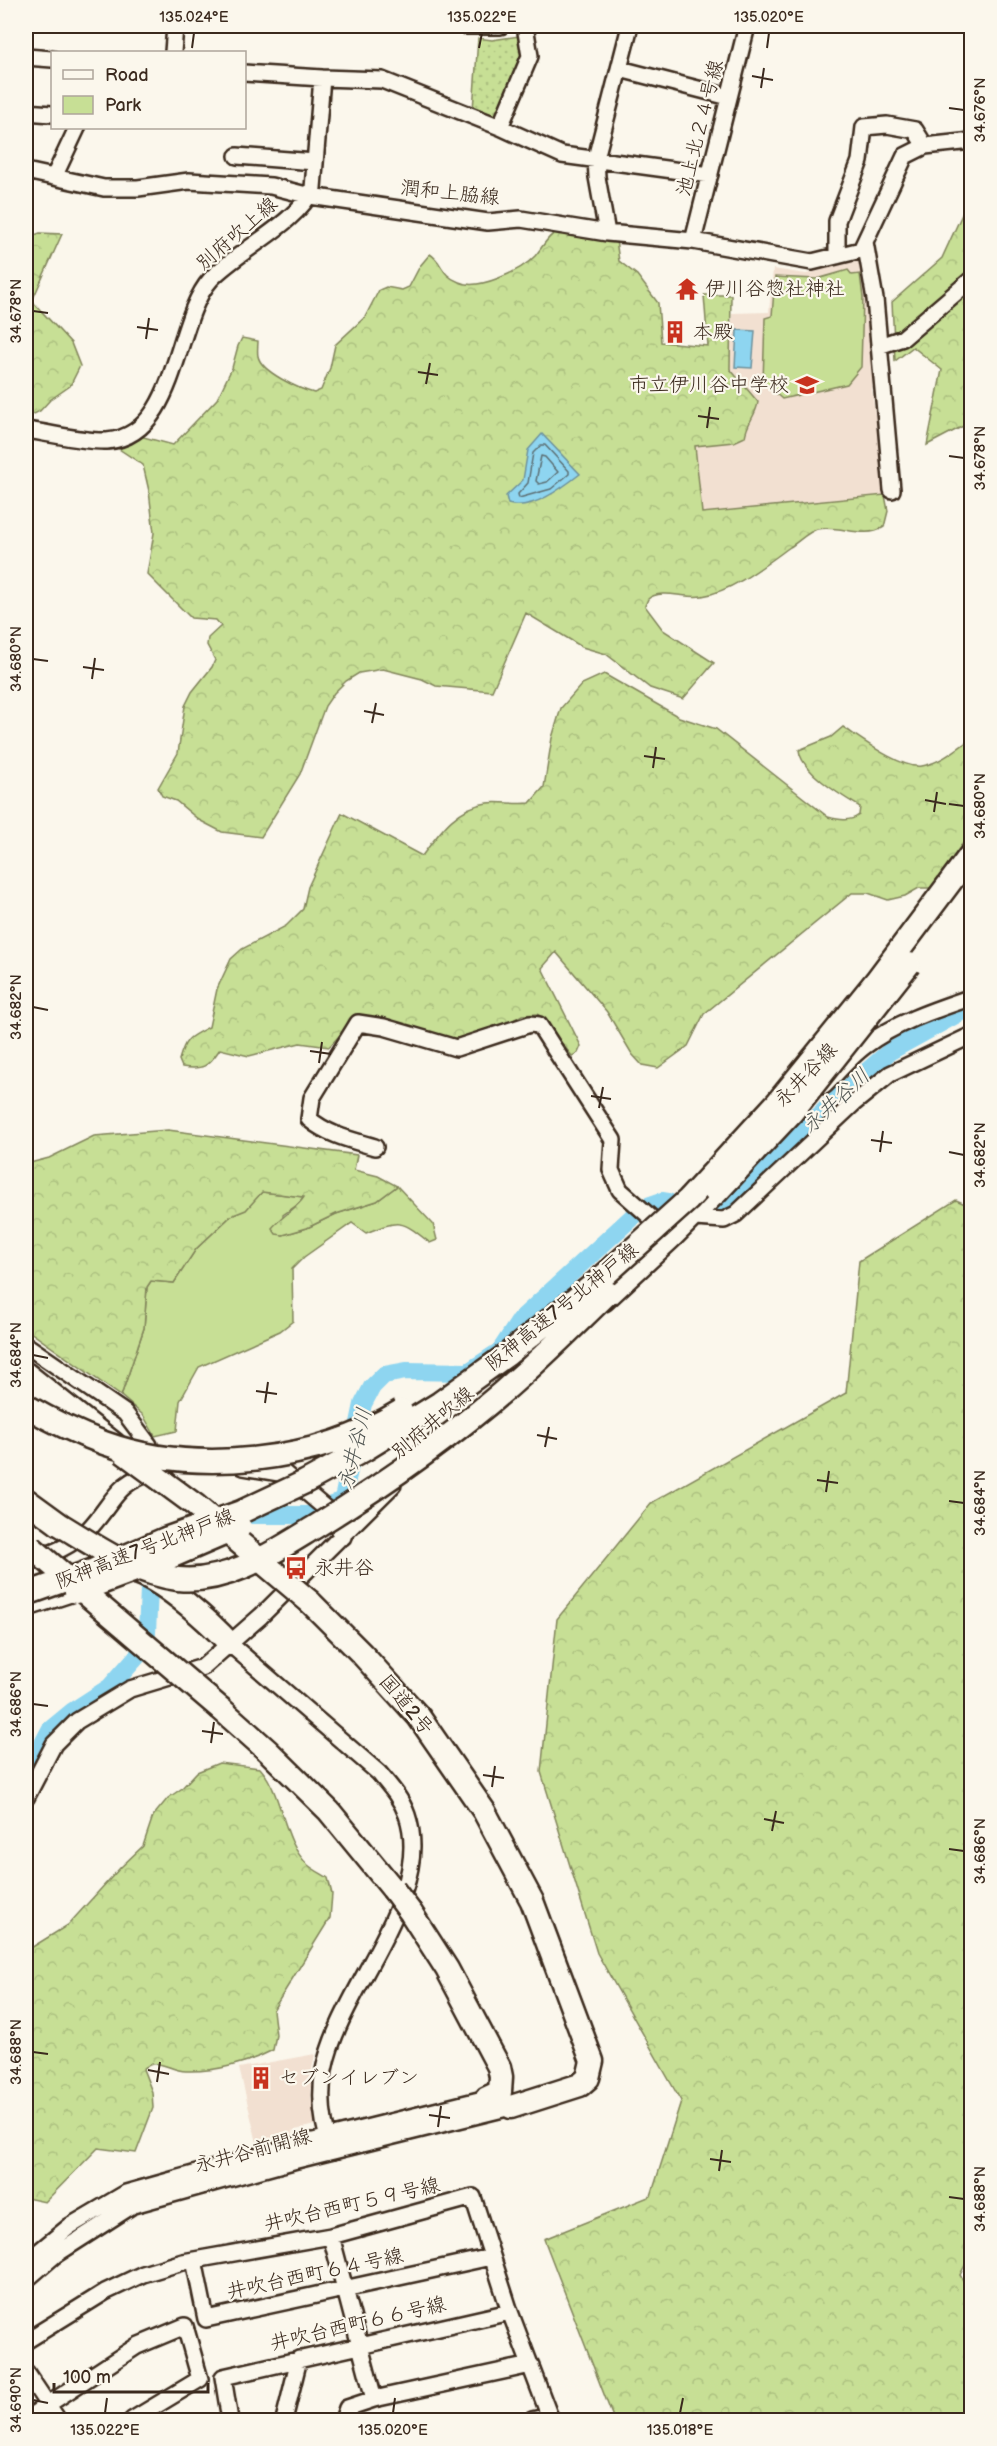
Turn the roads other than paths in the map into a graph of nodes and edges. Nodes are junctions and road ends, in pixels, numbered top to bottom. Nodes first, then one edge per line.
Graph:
1 (175, 26) edge
2 (466, 26) edge
3 (476, 26) edge
4 (501, 26) edge
5 (525, 26) edge
6 (630, 26) edge
7 (747, 26) edge
8 (173, 51) edge
9 (26, 57) edge
10 (51, 59) edge
11 (620, 69) junction
12 (246, 73) edge
13 (322, 78) junction
14 (729, 97) junction
15 (26, 112) edge
16 (51, 114) edge
17 (500, 127) junction
18 (76, 129) edge
19 (972, 141) edge
20 (925, 146) junction
21 (237, 156) dead end
22 (596, 158) junction
23 (315, 162) junction
24 (26, 171) edge
25 (710, 175) junction
26 (54, 177) junction
27 (310, 196) junction
28 (607, 233) junction
29 (693, 241) junction
30 (865, 242) junction
31 (837, 256) junction
32 (972, 279) edge
33 (879, 346) junction
34 (26, 430) edge
35 (892, 490) dead end
36 (972, 853) edge
37 (972, 878) edge
38 (972, 997) edge
39 (972, 1035) edge
40 (375, 1147) dead end
41 (695, 1218) junction
42 (675, 1238) junction
43 (603, 1287) junction
44 (26, 1345) edge
45 (26, 1374) edge
46 (26, 1406) edge
47 (154, 1471) junction
48 (26, 1500) edge
49 (343, 1537) junction
50 (27, 1550) edge
51 (26, 1596) edge
52 (26, 1607) edge
53 (230, 1644) junction
54 (31, 1778) edge
55 (26, 1798) edge
56 (501, 2077) junction
57 (487, 2098) joint
58 (521, 2104) junction
59 (330, 2144) junction
60 (331, 2236) junction
61 (491, 2257) junction
62 (194, 2260) junction
63 (26, 2262) edge
64 (26, 2280) edge
65 (346, 2289) junction
66 (510, 2312) junction
67 (26, 2341) edge
68 (360, 2344) junction
69 (299, 2359) junction
70 (531, 2365) junction
71 (26, 2372) edge
72 (374, 2399) junction
73 (46, 2404) junction
74 (551, 2418) edge
75 (26, 2419) edge
76 (58, 2421) edge
77 (132, 2421) edge
78 (230, 2421) edge
79 (284, 2421) edge
80 (343, 2421) edge
81 (532, 2421) edge

1 - 8 street
2 - 3 street
3 - 4 street
5 - 17 street
6 - 11 street
7 - 14 street, 池上北２４号線
9 - 10 street
11 - 14 street
11 - 22 street
12 - 13 street
13 - 17 street
13 - 23 street
14 - 25 street, 池上北２４号線
15 - 16 street
17 - 22 street
18 - 26 street
19 - 20 street
20 - 30 street
20 - 31 street
21 - 23 street
22 - 25 street
22 - 28 street
23 - 27 street
24 - 26 street, 潤和上脇線
25 - 29 street, 池上北２４号線
26 - 27 street, 潤和上脇線
27 - 28 street, 潤和上脇線
27 - 34 street, 別府吹上線
28 - 29 street, 潤和上脇線
29 - 31 street, 潤和上脇線
30 - 31 street, 潤和上脇線
30 - 33 street
32 - 33 street
33 - 35 street
36 - 43 highway, 阪神高速7号北神戸線, bridge
37 - 43 highway, 阪神高速7号北神戸線, bridge
38 - 41 street, 永井谷線
39 - 41 street
40 - 42 street
41 - 42 street, 別府井吹線
42 - 49 street, 別府井吹線
43 - 46 highway, bridge
43 - 48 highway, bridge
43 - 51 highway, 阪神高速7号北神戸線, bridge
43 - 52 highway, 阪神高速7号北神戸線, bridge
44 - 47 street
45 - 58 highway, 国道2号, bridge
47 - 49 street, bridge
47 - 50 street
49 - 53 street, 別府井吹線
50 - 56 highway, bridge
51 - 53 highway
52 - 53 highway
53 - 54 street, 別府井吹線
53 - 59 street
54 - 55 street, 別府井吹線
56 - 57 highway
56 - 58 highway
57 - 59 street, 永井谷前開線
58 - 59 street, 永井谷前開線
59 - 63 street, 永井谷前開線
59 - 64 street, 永井谷前開線
60 - 61 street, 井吹台西町５９号線
60 - 62 street, 井吹台西町５９号線
60 - 65 street
61 - 65 street, 井吹台西町６４号線
61 - 66 street, 井吹台西町５９号線
62 - 65 street, 井吹台西町６４号線
62 - 67 street, 井吹台西町５９号線
65 - 68 street
66 - 68 street, 井吹台西町６６号線
66 - 70 street, 井吹台西町５９号線
68 - 69 street, 井吹台西町６６号線
68 - 72 street
69 - 78 street, 井吹台西町６６号線
69 - 79 street
70 - 72 street
70 - 74 street, 井吹台西町５９号線
71 - 73 street
72 - 80 street
73 - 75 street
73 - 76 street
73 - 77 street
74 - 81 street

